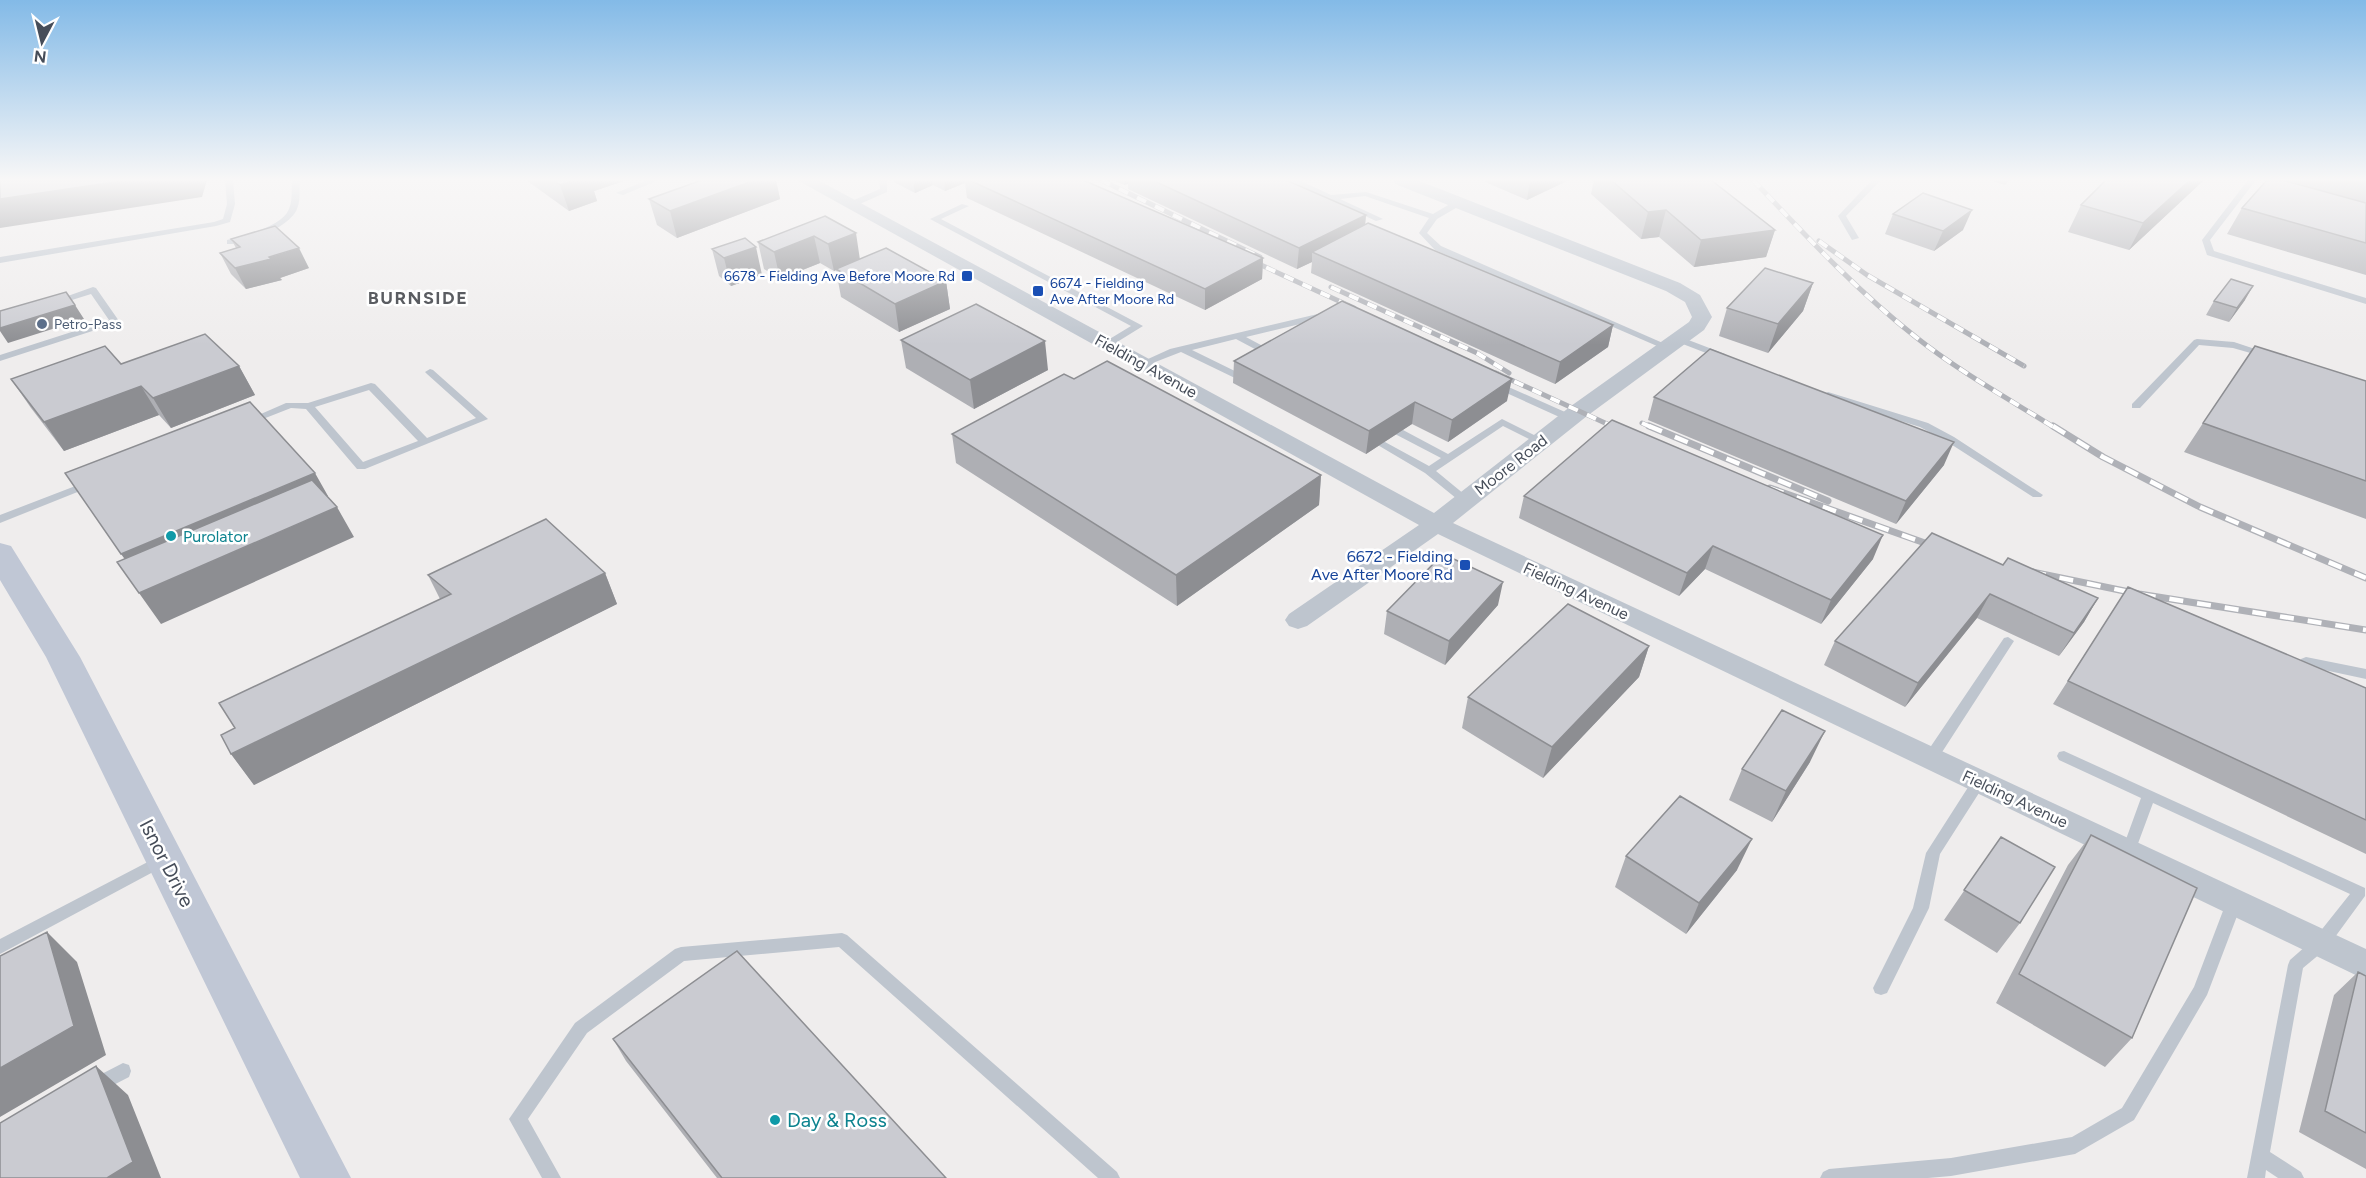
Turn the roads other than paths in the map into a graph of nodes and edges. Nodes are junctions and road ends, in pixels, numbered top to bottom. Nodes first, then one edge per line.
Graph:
1 (154, 235) edge
2 (253, 235) edge
3 (905, 235) edge
4 (964, 235) edge
5 (1425, 235) edge
6 (1540, 235) edge
7 (1852, 235) edge
8 (2210, 235) edge
9 (1854, 238) dead end
10 (230, 243) dead end
11 (0, 260) edge
12 (2366, 301) edge
13 (41, 306) edge
14 (1333, 313) edge
15 (1296, 323) junction
16 (1313, 329) edge
17 (1238, 336) junction
18 (1673, 343) junction
19 (1106, 345) junction
20 (1183, 349) junction
21 (1, 357) edge
22 (1277, 358) edge
23 (2278, 359) edge
24 (1732, 361) edge
25 (1142, 364) junction
26 (429, 372) dead end
27 (1242, 378) edge
28 (1486, 380) edge
29 (1818, 392) edge
30 (309, 406) junction
31 (2136, 406) dead end
32 (1570, 418) junction
33 (234, 427) edge
34 (1399, 432) edge
35 (1541, 441) junction
36 (425, 442) junction
37 (1381, 444) edge
38 (1448, 458) junction
39 (1429, 471) junction
40 (100, 479) edge
41 (2037, 495) dead end
42 (1466, 501) junction
43 (0, 519) edge
44 (1436, 524) junction
45 (0, 553) edge
46 (1298, 620) dead end
47 (2008, 641) dead end
48 (2306, 662) edge
49 (2366, 674) edge
50 (2064, 756) dead end
51 (1930, 759) junction
52 (1978, 782) junction
53 (2149, 795) junction
54 (2128, 853) junction
55 (165, 860) junction
56 (2363, 893) edge
57 (2234, 903) junction
58 (2321, 943) junction
59 (0, 947) edge
60 (2366, 965) edge
61 (1881, 988) dead end
62 (123, 1071) dead end
63 (82, 1094) edge
64 (2261, 1157) junction
65 (326, 1178) edge
66 (552, 1178) edge
67 (1111, 1178) edge
68 (1829, 1178) edge
69 (2256, 1178) edge
70 (2295, 1178) edge

1 - 11 lane
2 - 10 lane
3 - 19 street, Fielding Avenue
4 - 19 lane
5 - 18 lane
6 - 18 street, Moore Road
7 - 9 lane
8 - 12 lane
13 - 21 lane
14 - 15 lane
15 - 16 lane
15 - 17 lane
17 - 20 lane
17 - 22 lane
18 - 24 lane
18 - 32 street, Moore Road
19 - 25 street, Fielding Avenue
20 - 25 lane
20 - 27 lane
23 - 31 lane
25 - 44 street, Fielding Avenue
26 - 36 lane
28 - 32 lane
29 - 41 lane
30 - 33 lane
30 - 36 lane
30 - 36 lane
32 - 35 street, Moore Road
34 - 38 lane
35 - 38 lane
35 - 42 street, Moore Road
37 - 39 lane
38 - 39 lane
39 - 42 lane
40 - 43 lane
42 - 44 street, Moore Road
44 - 46 street, Moore Road
44 - 51 street, Fielding Avenue
45 - 55 street, Isnor Drive
47 - 51 lane
48 - 49 lane
50 - 53 lane
51 - 52 street, Fielding Avenue
52 - 54 street, Fielding Avenue
52 - 61 lane
53 - 54 lane
53 - 56 lane
54 - 57 street, Fielding Avenue
55 - 59 lane
55 - 65 street, Isnor Drive
56 - 58 lane
57 - 58 street, Fielding Avenue
57 - 68 lane
58 - 60 street, Fielding Avenue
58 - 64 lane
62 - 63 lane
64 - 69 lane
64 - 70 lane
66 - 67 lane

